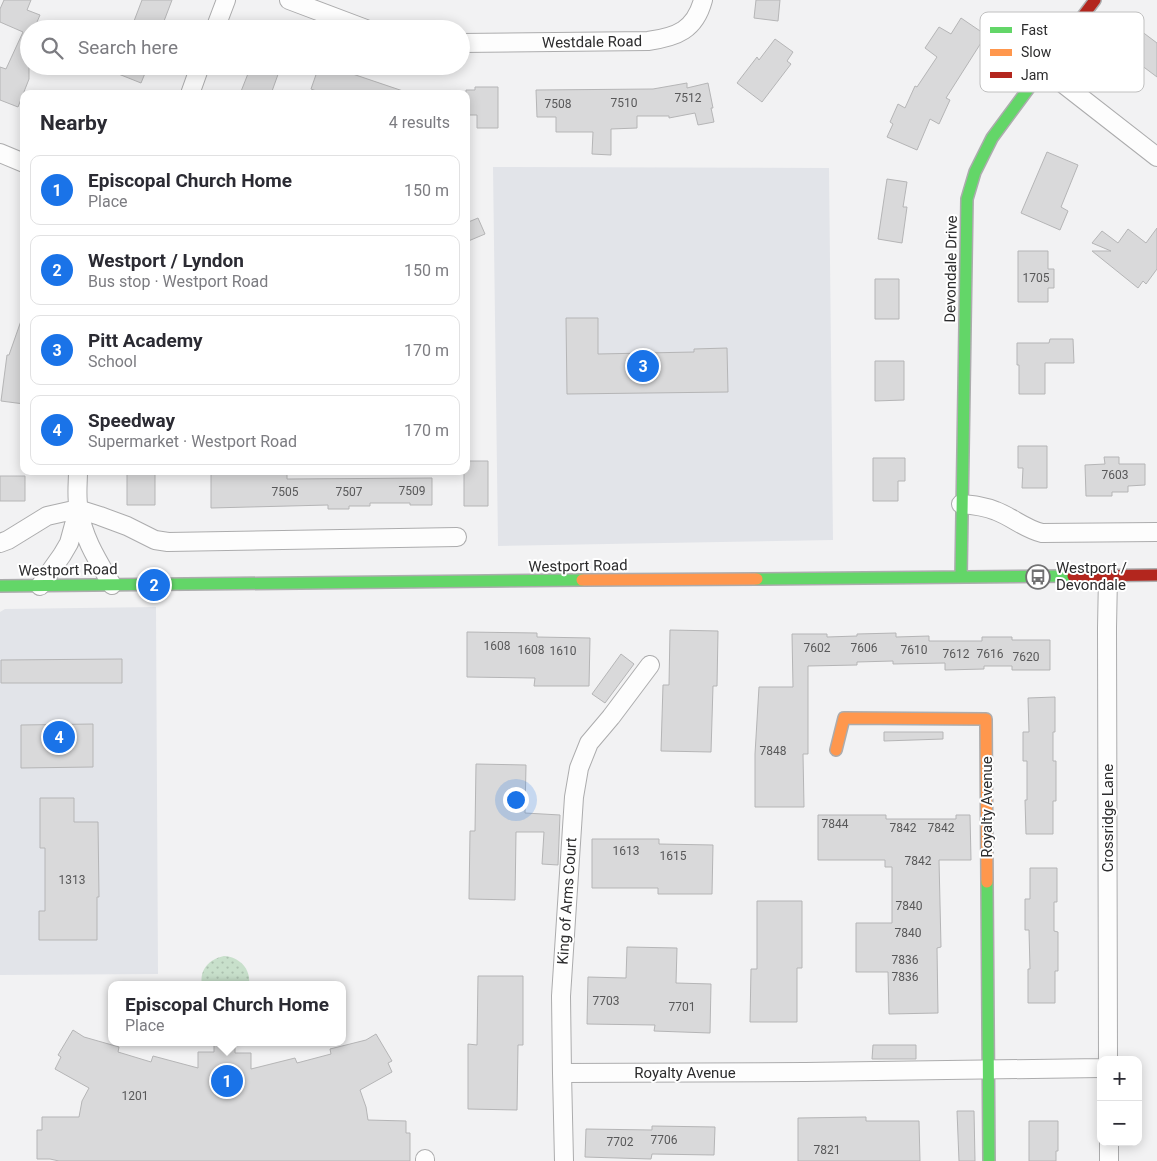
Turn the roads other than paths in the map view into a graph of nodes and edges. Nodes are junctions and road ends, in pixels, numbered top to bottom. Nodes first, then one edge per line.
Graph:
1 (226, 0) edge
2 (289, 0) edge
3 (703, 0) edge
4 (1095, 0) edge
5 (1086, 12) edge
6 (218, 20) edge
7 (342, 20) edge
8 (470, 43) edge
9 (197, 75) edge
10 (191, 90) edge
11 (1025, 92) edge
12 (1074, 92) edge
13 (0, 154) edge
14 (1157, 157) edge
15 (20, 162) edge
16 (78, 475) edge
17 (961, 504) junction
18 (78, 510) junction
19 (1157, 532) edge
20 (457, 537) dead end
21 (0, 543) edge
22 (1157, 575) edge
23 (1108, 576) junction
24 (961, 577) junction
25 (112, 585) junction
26 (0, 586) edge
27 (40, 586) junction
28 (650, 665) dead end
29 (836, 750) dead end
30 (1108, 1056) edge
31 (1097, 1068) edge
32 (988, 1070) junction
33 (562, 1073) junction
34 (1109, 1146) edge
35 (564, 1161) edge
36 (989, 1161) edge
37 (1109, 1161) edge

1 - 6 street
2 - 7 street
3 - 8 street, Westdale Road
4 - 5 street, Devondale Drive
9 - 10 street
11 - 17 street, Devondale Drive
12 - 14 street
13 - 15 street
16 - 18 street
17 - 19 street
17 - 24 street, Devondale Drive
18 - 20 street
18 - 21 street
18 - 25 street
18 - 27 street
22 - 23 street, Westport Road
23 - 24 street, Westport Road
23 - 30 street, Crossridge Lane
24 - 25 street, Westport Road
25 - 27 street, Westport Road
26 - 27 street, Westport Road
28 - 33 street, King of Arms Court
29 - 32 street, Royalty Avenue
31 - 32 street, Royalty Avenue
32 - 33 street, Royalty Avenue
32 - 36 street, Royalty Avenue
33 - 35 street, King of Arms Court
34 - 37 street

